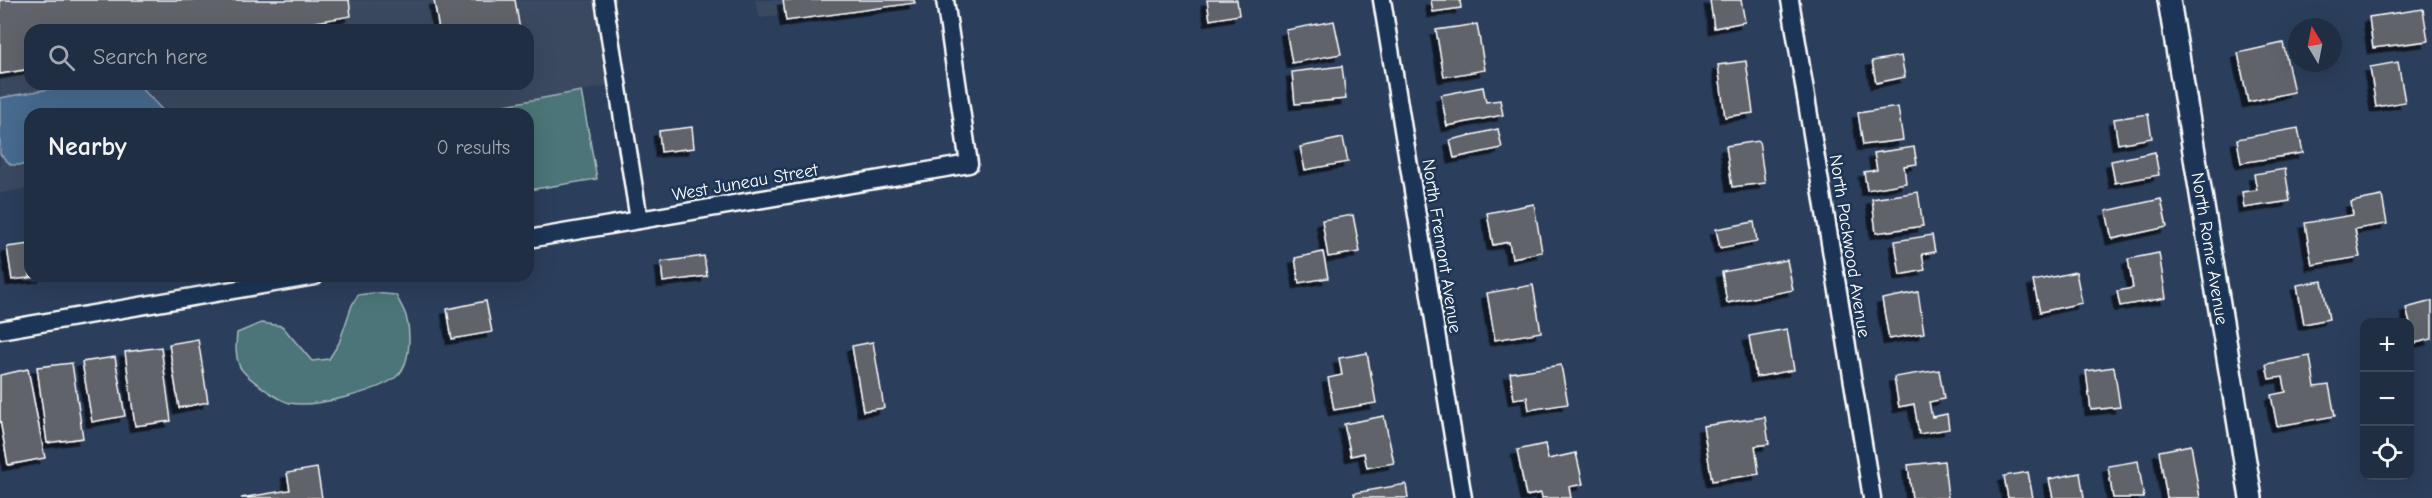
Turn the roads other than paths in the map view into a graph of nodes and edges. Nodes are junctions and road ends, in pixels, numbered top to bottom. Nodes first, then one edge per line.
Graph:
1 (604, 0) edge
2 (945, 0) edge
3 (1382, 0) edge
4 (1790, 0) edge
5 (2169, 0) edge
6 (639, 220) junction
7 (534, 239) edge
8 (280, 282) edge
9 (0, 330) edge
10 (1463, 498) edge
11 (1872, 498) edge
12 (2251, 498) edge

1 - 6 street
2 - 6 street, West Juneau Street
3 - 10 street, North Fremont Avenue
4 - 11 street, North Packwood Avenue
5 - 12 street, North Rome Avenue
6 - 7 street, West Juneau Street
8 - 9 street

